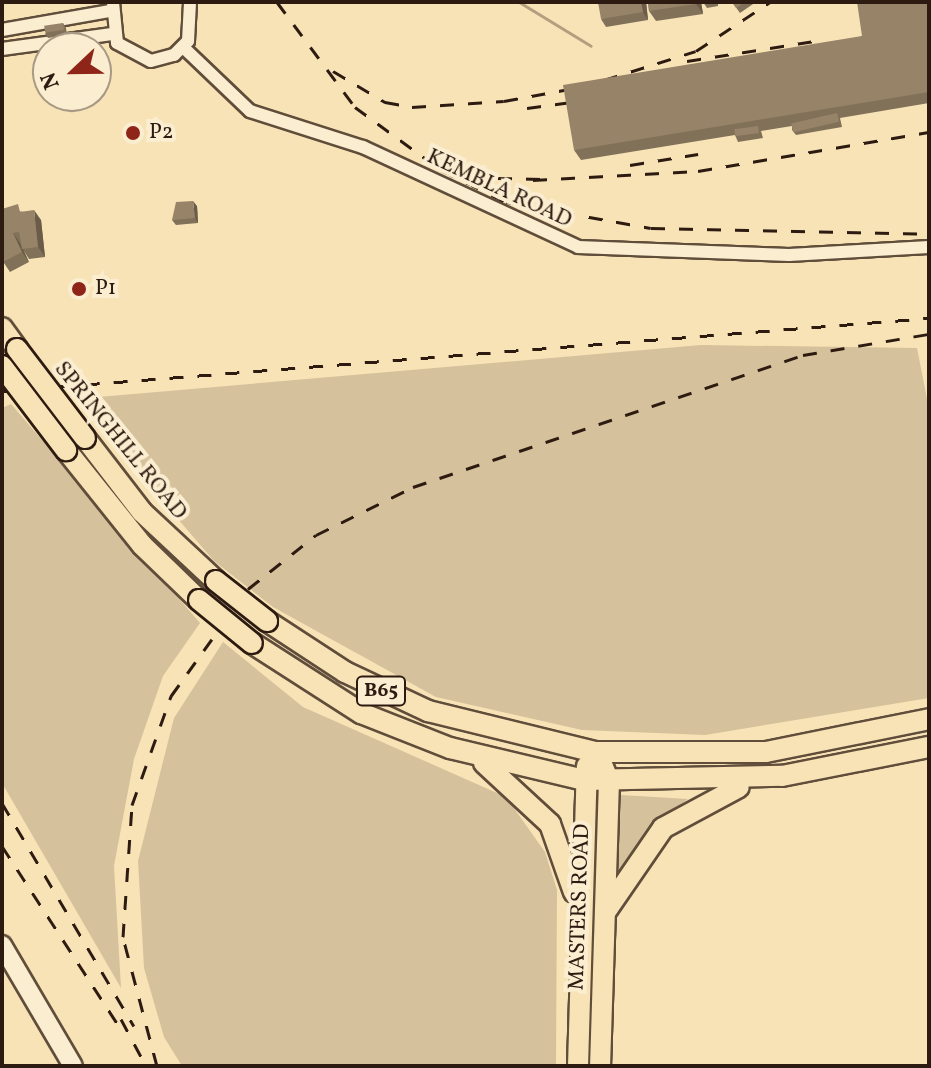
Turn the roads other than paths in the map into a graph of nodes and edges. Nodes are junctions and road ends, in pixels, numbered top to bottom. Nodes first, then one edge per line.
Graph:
1 (190, 2) edge
2 (112, 7) edge
3 (2, 30) edge
4 (112, 32) edge
5 (112, 34) edge
6 (32, 45) edge
7 (183, 47) junction
8 (2, 49) edge
9 (929, 247) edge
10 (2, 328) edge
11 (2, 366) edge
12 (929, 719) edge
13 (929, 747) edge
14 (450, 748) junction
15 (596, 752) junction
16 (782, 776) junction
17 (584, 780) junction
18 (609, 781) junction
19 (603, 917) junction
20 (581, 944) junction
21 (2, 945) edge
22 (8, 970) edge
23 (73, 1066) edge
24 (578, 1066) edge
25 (600, 1066) edge

1 - 7 street
2 - 3 street
2 - 4 street
5 - 7 street
6 - 8 street
7 - 9 street, KEMBLA ROAD
10 - 15 main road, SPRINGHILL ROAD / B65, bridge
11 - 14 main road, SPRINGHILL ROAD / B65, bridge
12 - 15 main road, SPRINGHILL ROAD / B65
13 - 16 main road, SPRINGHILL ROAD / B65
14 - 17 main road, SPRINGHILL ROAD / B65
14 - 20 main road
15 - 17 main road, MASTERS ROAD
15 - 18 main road, MASTERS ROAD
16 - 18 main road, SPRINGHILL ROAD / B65
16 - 19 main road
17 - 18 main road, SPRINGHILL ROAD / B65
17 - 20 main road, MASTERS ROAD
18 - 19 main road, MASTERS ROAD
19 - 25 main road, MASTERS ROAD
20 - 24 main road, MASTERS ROAD
21 - 22 main road
22 - 23 main road

